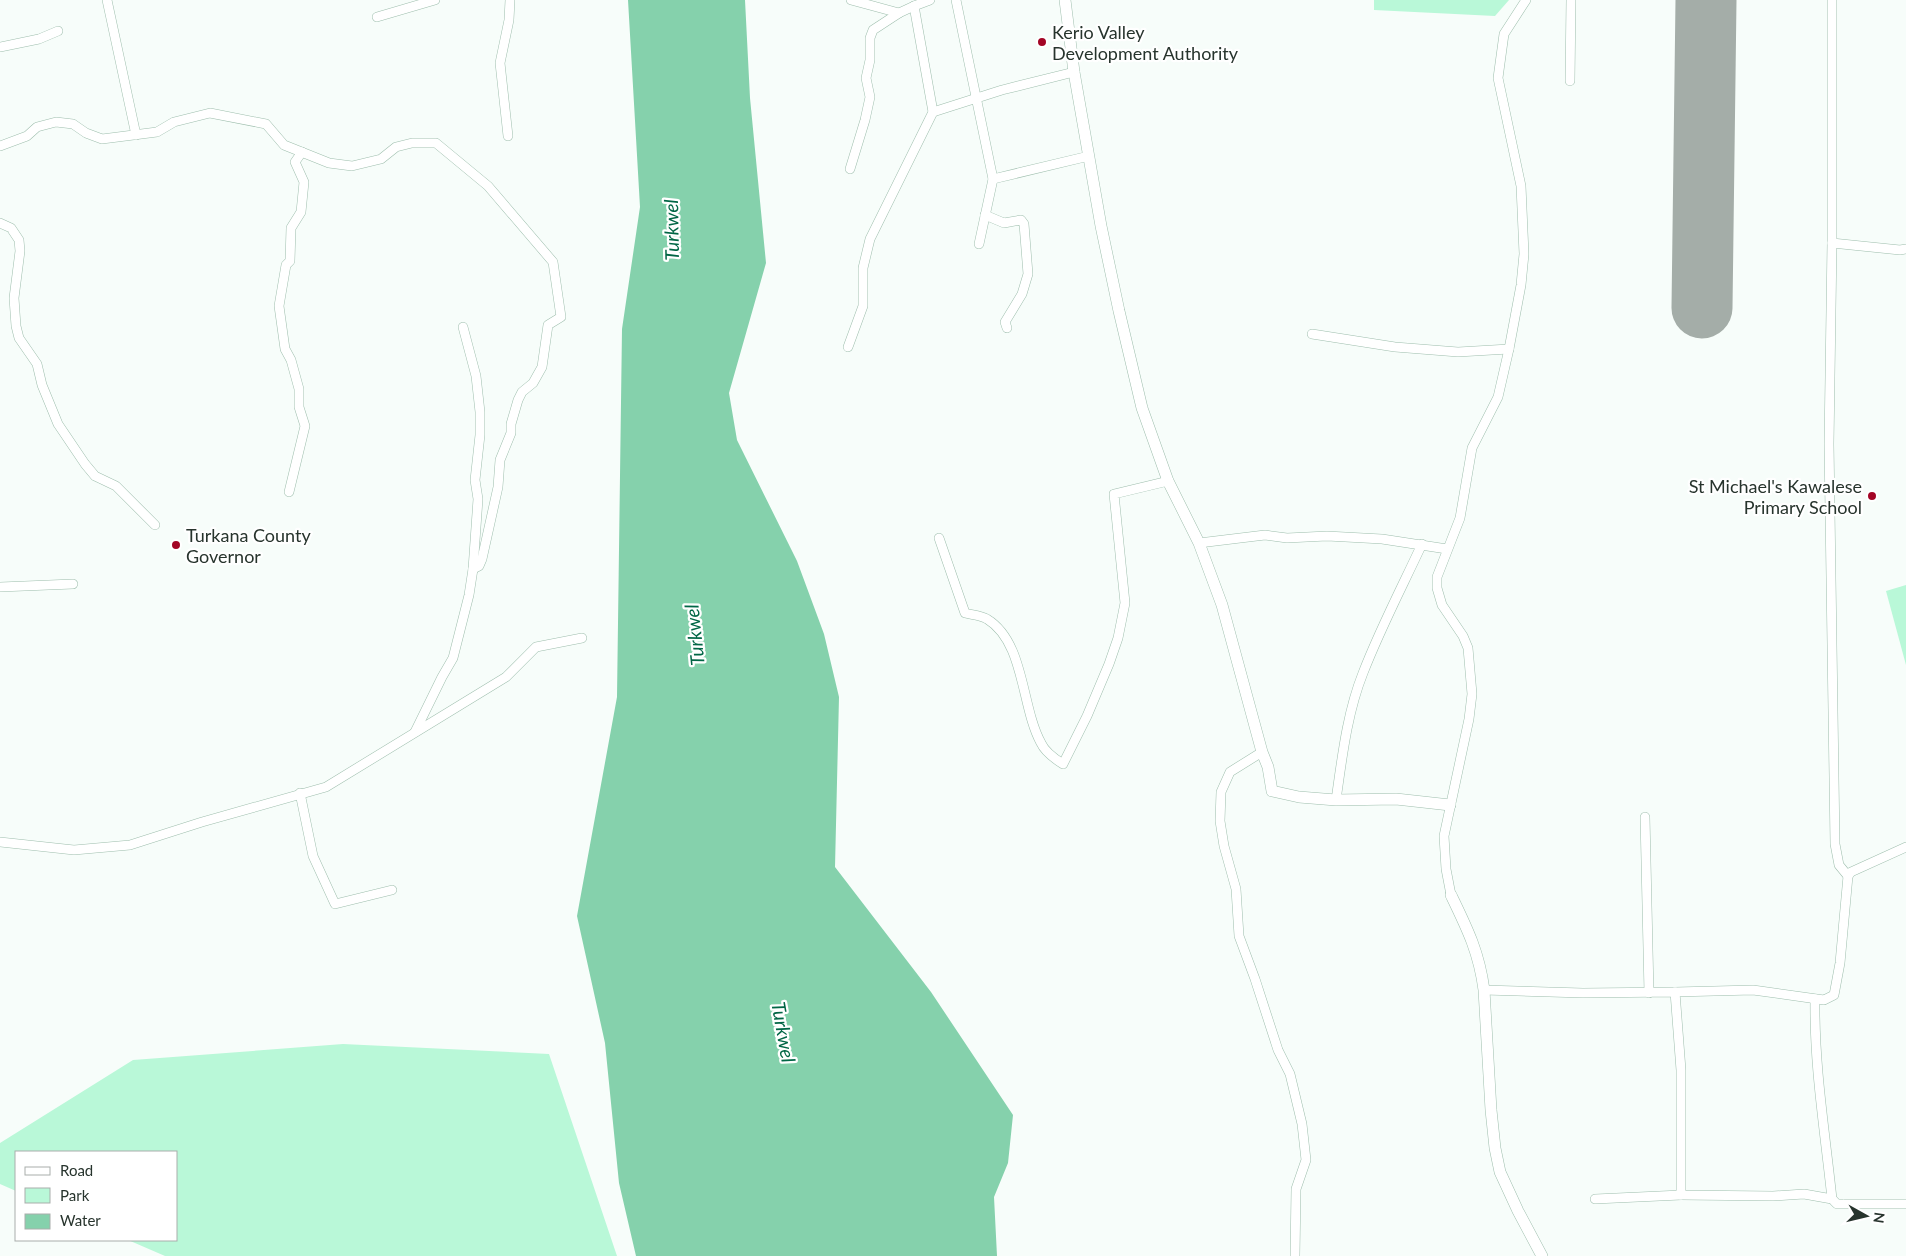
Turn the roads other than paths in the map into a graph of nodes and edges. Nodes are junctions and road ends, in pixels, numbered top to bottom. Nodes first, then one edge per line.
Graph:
1 (107, 0) edge
2 (435, 0) edge
3 (510, 0) edge
4 (851, 0) edge
5 (930, 0) edge
6 (956, 0) edge
7 (1065, 0) edge
8 (1526, 0) edge
9 (1571, 0) edge
10 (1832, 0) edge
11 (914, 6) junction
12 (899, 13) junction
13 (377, 17) dead end
14 (58, 31) dead end
15 (0, 47) edge
16 (1074, 72) junction
17 (1570, 82) dead end
18 (975, 99) junction
19 (933, 112) junction
20 (136, 135) junction
21 (508, 136) dead end
22 (0, 146) edge
23 (302, 152) junction
24 (1089, 156) junction
25 (850, 169) dead end
26 (992, 179) junction
27 (985, 215) junction
28 (0, 223) edge
29 (1832, 243) junction
30 (980, 244) dead end
31 (1906, 249) edge
32 (463, 327) dead end
33 (1007, 328) dead end
34 (1312, 334) dead end
35 (848, 347) dead end
36 (1509, 350) junction
37 (1168, 481) junction
38 (289, 492) dead end
39 (154, 524) dead end
40 (939, 538) dead end
41 (1200, 543) junction
42 (1422, 544) junction
43 (1447, 549) junction
44 (473, 569) junction
45 (73, 584) dead end
46 (0, 587) edge
47 (582, 638) dead end
48 (415, 732) junction
49 (1262, 752) junction
50 (300, 793) junction
51 (1336, 800) junction
52 (1450, 806) junction
53 (1645, 817) dead end
54 (0, 842) edge
55 (1906, 848) edge
56 (1848, 876) junction
57 (392, 890) dead end
58 (1451, 895) joint
59 (1484, 990) junction
60 (1675, 992) junction
61 (1649, 993) junction
62 (1815, 998) junction
63 (1681, 1195) junction
64 (1595, 1199) dead end
65 (1832, 1199) junction
66 (1906, 1204) edge
67 (1295, 1256) edge
68 (1542, 1256) edge

1 - 20 street
2 - 13 street
3 - 21 street
4 - 12 street
5 - 11 street
6 - 18 street
7 - 16 street
8 - 36 street
9 - 17 street
10 - 29 street
11 - 12 street
11 - 19 street
12 - 25 street
14 - 15 street
16 - 18 street
16 - 24 street
18 - 19 street
18 - 26 street
19 - 35 street
20 - 22 street
20 - 23 street
23 - 38 street
23 - 44 street
24 - 26 street
24 - 37 street
26 - 27 street
27 - 30 street
27 - 33 street
28 - 39 street
29 - 31 street
29 - 56 street
32 - 44 street
34 - 36 street
36 - 43 street
37 - 40 street
37 - 41 street
41 - 42 street
41 - 49 street
42 - 43 street
42 - 51 street
43 - 52 street
44 - 48 street
45 - 46 street
47 - 48 street
48 - 50 street
49 - 51 street
49 - 67 street
50 - 54 street
50 - 57 street
51 - 52 street
52 - 58 street
53 - 61 street
55 - 56 street
56 - 62 street
58 - 59 street
59 - 61 street
59 - 68 street
60 - 61 street
60 - 62 street
60 - 63 street
62 - 65 street
63 - 64 street
63 - 65 street
65 - 66 street

